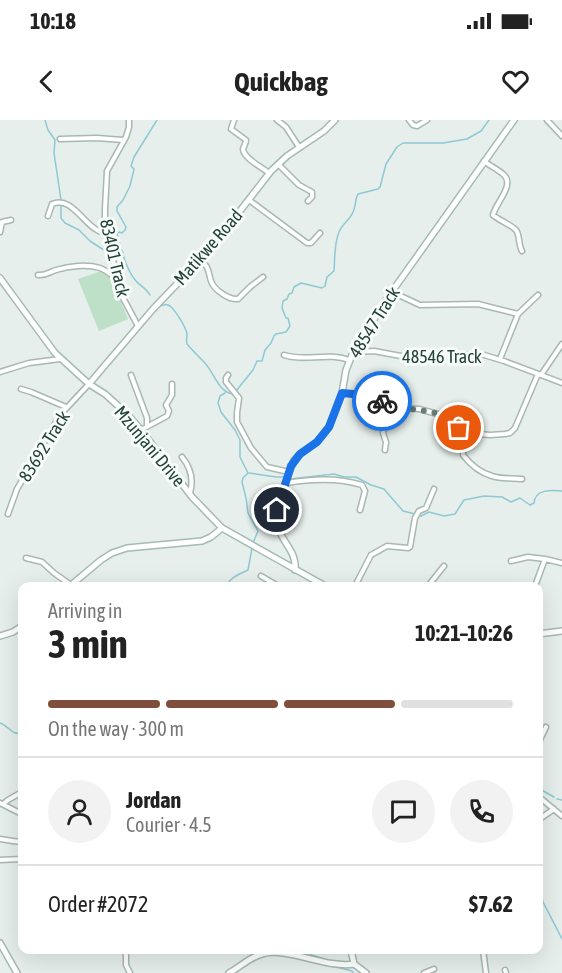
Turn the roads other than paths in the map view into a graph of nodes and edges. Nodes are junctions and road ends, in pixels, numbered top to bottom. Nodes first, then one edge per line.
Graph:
1 (129, 120) edge
2 (234, 120) edge
3 (277, 120) edge
4 (335, 120) edge
5 (409, 120) edge
6 (427, 120) edge
7 (514, 120) edge
8 (547, 120) edge
9 (562, 136) edge
10 (60, 139) dead end
11 (124, 140) junction
12 (299, 147) junction
13 (484, 161) junction
14 (278, 164) junction
15 (270, 173) junction
16 (249, 199) junction
17 (308, 201) dead end
18 (48, 216) dead end
19 (11, 220) dead end
20 (0, 232) edge
21 (107, 233) junction
22 (320, 233) dead end
23 (522, 251) dead end
24 (200, 260) junction
25 (38, 275) dead end
26 (263, 277) dead end
27 (0, 278) edge
28 (117, 279) junction
29 (392, 292) junction
30 (538, 295) dead end
31 (518, 314) junction
32 (138, 326) junction
33 (562, 345) edge
34 (354, 352) junction
35 (284, 355) dead end
36 (60, 359) junction
37 (500, 359) junction
38 (349, 360) junction
39 (0, 372) edge
40 (540, 374) junction
41 (131, 375) dead end
42 (228, 375) dead end
43 (562, 383) edge
44 (89, 384) junction
45 (172, 384) dead end
46 (21, 389) dead end
47 (342, 393) junction
48 (387, 404) junction
49 (66, 407) junction
50 (144, 428) junction
51 (473, 434) junction
52 (385, 450) dead end
53 (182, 457) dead end
54 (289, 472) junction
55 (522, 479) dead end
56 (286, 483) junction
57 (434, 489) dead end
58 (189, 494) junction
59 (360, 510) dead end
60 (8, 514) dead end
61 (222, 528) junction
62 (26, 558) dead end
63 (545, 559) junction
64 (511, 561) dead end
65 (562, 563) edge
66 (444, 566) dead end
67 (295, 570) junction
68 (261, 576) dead end
69 (312, 579) joint
70 (65, 582) edge
71 (75, 582) edge
72 (271, 582) edge
73 (318, 582) edge
74 (357, 582) edge
75 (431, 582) edge
76 (536, 582) edge
77 (18, 629) edge
78 (562, 631) edge
79 (543, 633) edge
80 (0, 636) edge
81 (546, 727) dead end
82 (543, 733) edge
83 (18, 794) edge
84 (543, 800) edge
85 (1, 804) edge
86 (554, 809) junction
87 (18, 812) edge
88 (562, 816) edge
89 (543, 817) edge
90 (0, 838) edge
91 (18, 842) edge
92 (18, 859) edge
93 (0, 860) edge
94 (0, 943) edge
95 (126, 954) edge
96 (262, 954) edge
97 (284, 954) edge
98 (352, 954) edge
99 (484, 954) edge
100 (354, 964) junction
101 (434, 969) dead end
102 (17, 973) edge
103 (130, 973) edge
104 (229, 973) edge
105 (366, 973) edge
106 (424, 973) edge
107 (486, 973) edge

1 - 11 street, 83401 Track
2 - 15 street
3 - 12 street
4 - 12 street, Matikwe Road
5 - 6 street
7 - 13 street, 48547 Track
8 - 9 street
10 - 11 street
11 - 21 street, 83401 Track
12 - 14 street, Matikwe Road
13 - 23 street
13 - 29 street, 48547 Track
14 - 15 street, Matikwe Road
14 - 17 street
15 - 16 street, Matikwe Road
16 - 22 street
16 - 24 street, Matikwe Road
18 - 21 street
19 - 20 street
21 - 28 street, 83401 Track
24 - 26 street
24 - 32 street, Matikwe Road
25 - 28 street
27 - 36 street, Mzunjani Drive
28 - 32 street, 83401 Track
29 - 31 street
29 - 34 street, 48547 Track
30 - 31 street
31 - 37 street
32 - 44 street, Matikwe Road
33 - 40 street
34 - 37 street, 48546 Track
34 - 38 street, 48547 Track
35 - 38 street
36 - 39 street
36 - 44 street, Mzunjani Drive
37 - 40 street, 48546 Track
38 - 47 street, 48547 Track
40 - 43 street, 48546 Track
40 - 51 street
41 - 50 street
42 - 54 street
44 - 49 street, 83692 Track
44 - 50 street, Mzunjani Drive
45 - 50 street
46 - 49 street
47 - 48 street
47 - 54 street, 48547 Track
48 - 51 street
48 - 52 street
49 - 60 street, 83692 Track
50 - 58 street, Mzunjani Drive
51 - 55 street
53 - 58 street
54 - 56 street, 48547 Track
56 - 59 street
56 - 67 street, 48547 Track
57 - 74 street
58 - 61 street, Mzunjani Drive
61 - 67 street, Mzunjani Drive
61 - 71 street
62 - 70 street
63 - 64 street
63 - 65 street
63 - 76 street
66 - 75 street
67 - 69 street, Mzunjani Drive
68 - 72 street
69 - 73 street, Mzunjani Drive
77 - 80 street
78 - 79 street
81 - 82 street
83 - 85 street
84 - 86 street
85 - 87 street
86 - 88 street
86 - 89 street
90 - 91 street
92 - 93 street
94 - 102 street
95 - 103 street
96 - 104 street
97 - 100 street
98 - 100 street
99 - 107 street
100 - 105 street
101 - 106 street

